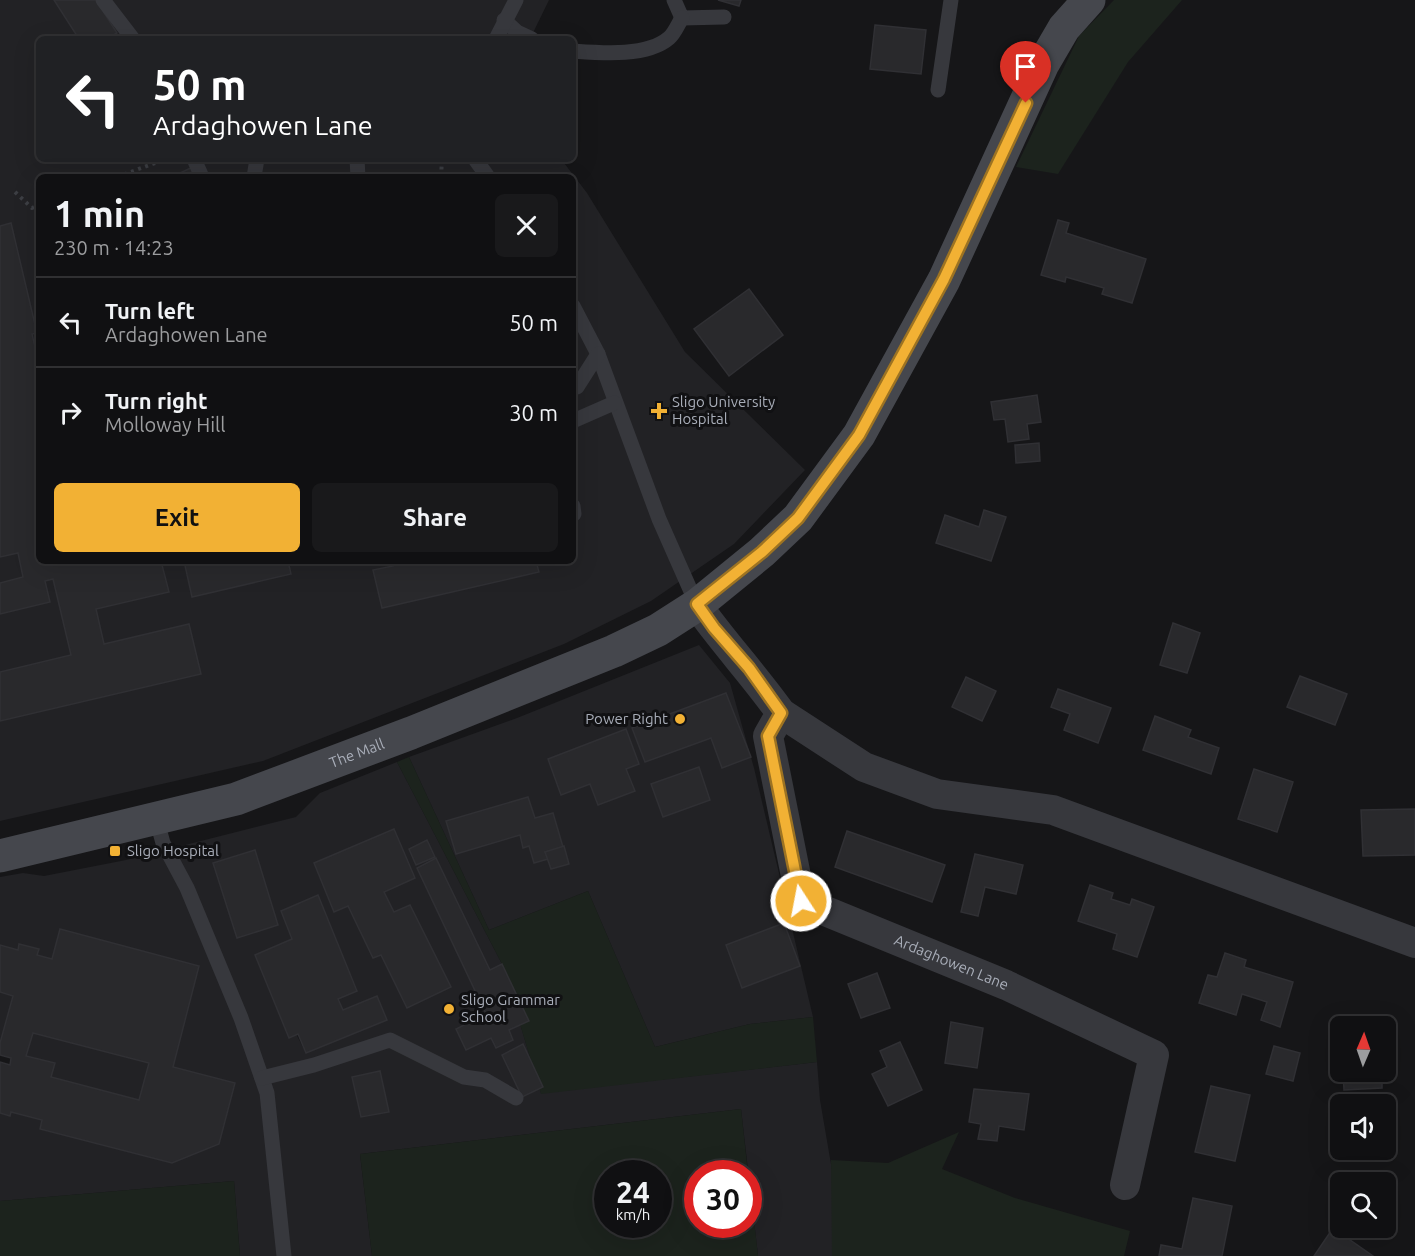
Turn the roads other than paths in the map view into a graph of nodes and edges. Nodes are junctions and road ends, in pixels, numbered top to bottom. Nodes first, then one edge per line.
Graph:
1 (103, 0) edge
2 (516, 0) edge
3 (674, 0) edge
4 (951, 0) edge
5 (1089, 0) edge
6 (724, 17) dead end
7 (682, 18) junction
8 (504, 20) junction
9 (131, 36) edge
10 (497, 36) edge
11 (526, 36) edge
12 (576, 51) edge
13 (938, 90) dead end
14 (576, 312) edge
15 (598, 354) junction
16 (576, 387) edge
17 (614, 403) junction
18 (576, 420) edge
19 (697, 604) junction
20 (781, 713) junction
21 (156, 818) junction
22 (0, 856) edge
23 (1415, 943) edge
24 (262, 1078) junction
25 (516, 1098) dead end
26 (1125, 1185) dead end
27 (284, 1256) edge

1 - 9 lane
2 - 8 lane
3 - 7 lane
4 - 13 lane
5 - 19 main road, The Mall
6 - 7 lane
7 - 12 lane
8 - 10 lane
8 - 11 lane
14 - 15 lane
15 - 16 lane
15 - 17 lane
17 - 18 lane
17 - 19 lane
19 - 20 street
19 - 21 main road, The Mall
20 - 23 street
20 - 26 street, Ardaghowen Lane
21 - 22 main road, The Mall
21 - 24 lane
24 - 25 lane
24 - 27 lane

